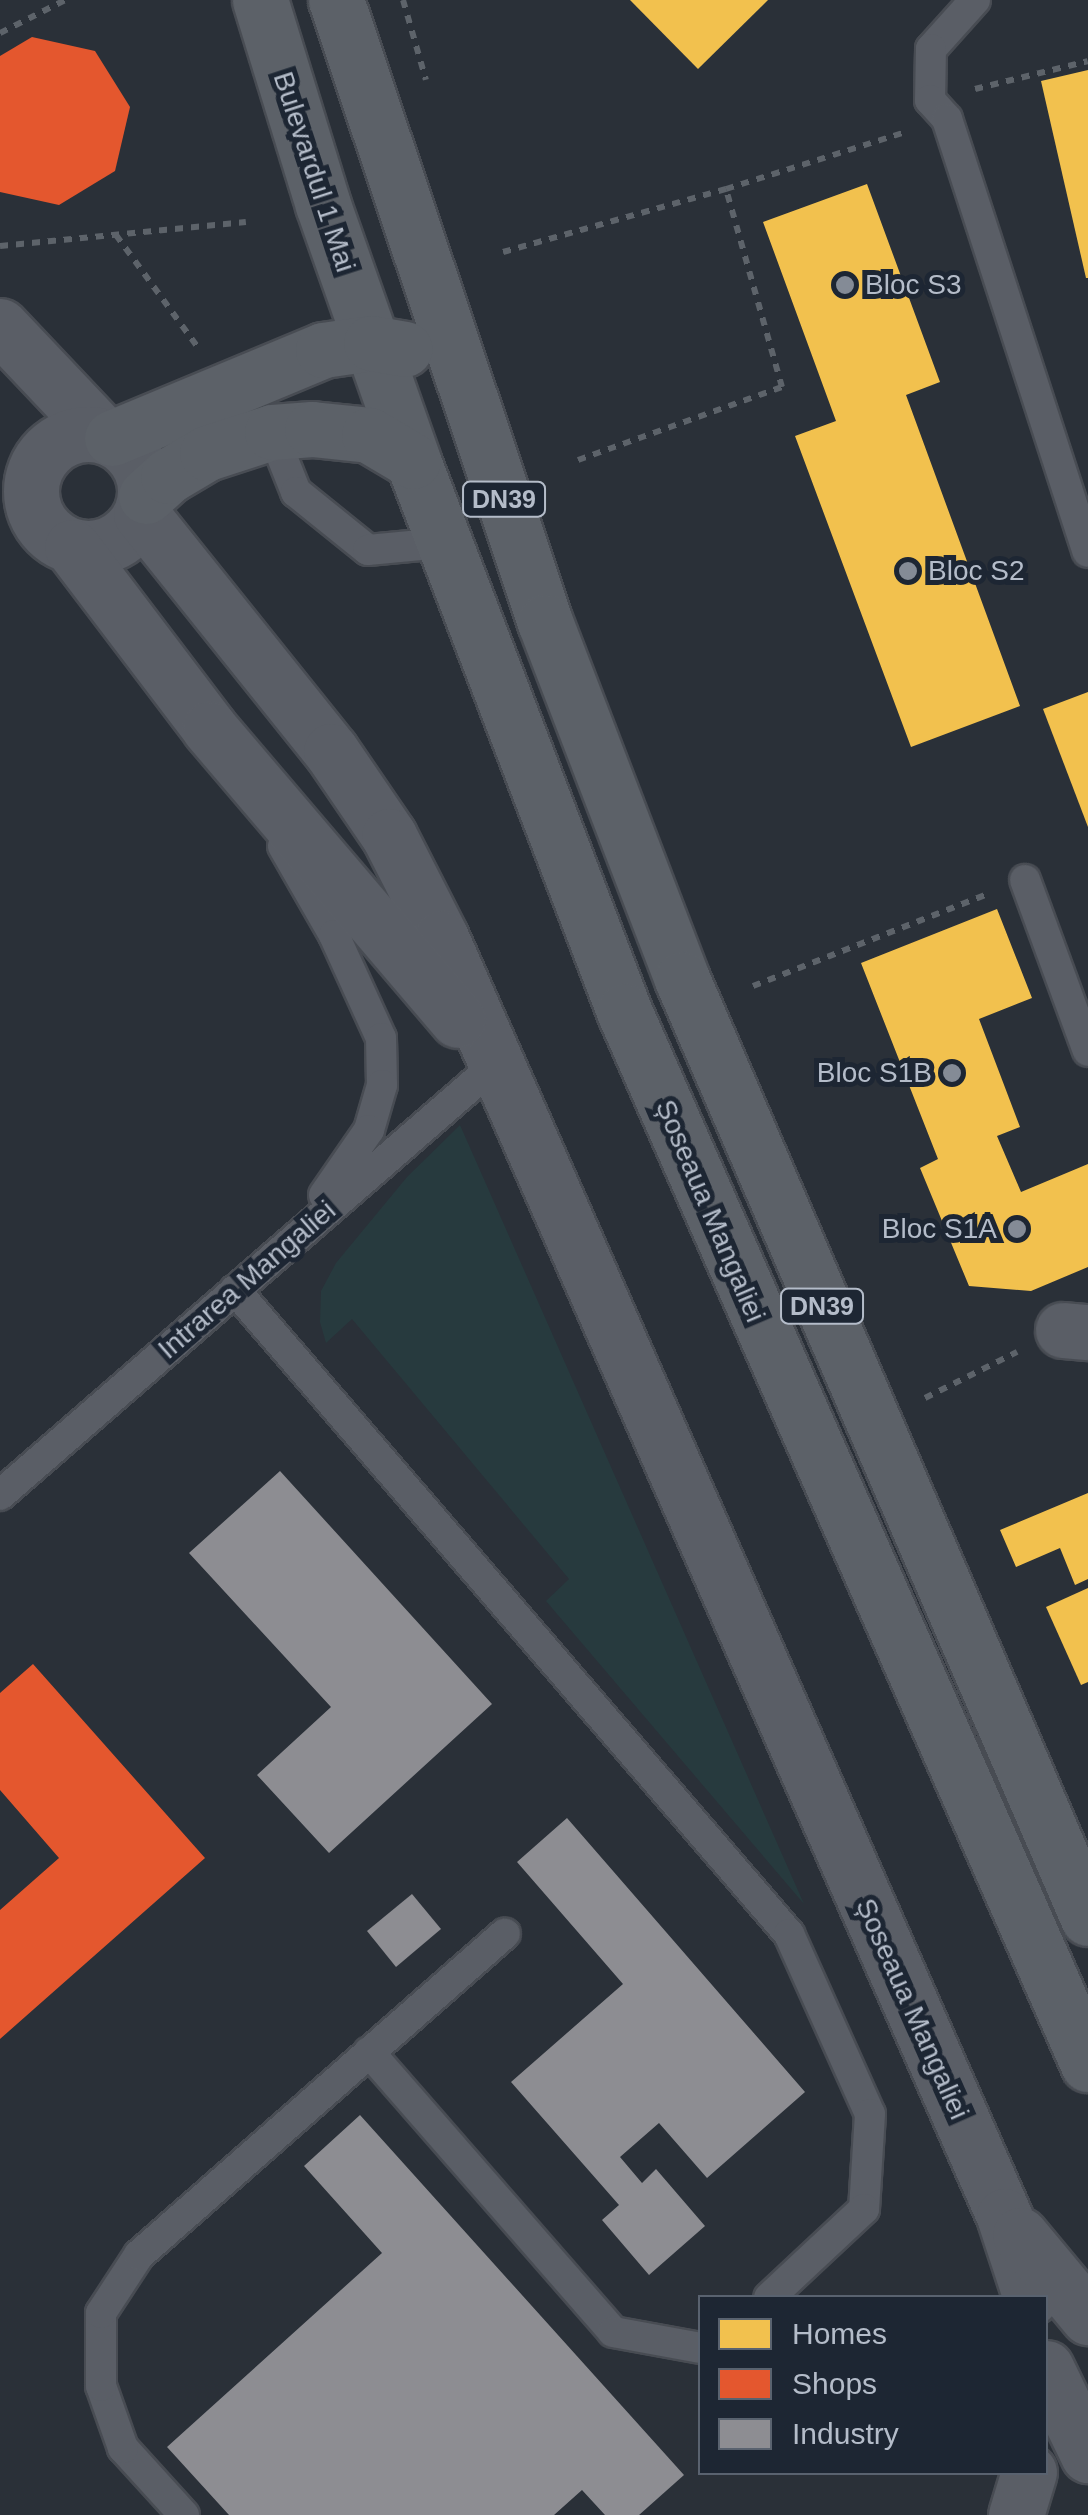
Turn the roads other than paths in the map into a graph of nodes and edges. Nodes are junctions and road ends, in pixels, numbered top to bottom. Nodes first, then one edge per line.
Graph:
1 (260, 0) edge
2 (336, 0) edge
3 (975, 0) edge
4 (0, 326) edge
5 (370, 343) junction
6 (272, 432) junction
7 (107, 436) junction
8 (0, 451) edge
9 (412, 461) junction
10 (144, 505) junction
11 (33, 508) junction
12 (442, 544) junction
13 (72, 547) junction
14 (1088, 552) edge
15 (544, 622) junction
16 (210, 729) junction
17 (1025, 880) road end
18 (1088, 1051) edge
19 (495, 1065) junction
20 (276, 1254) junction
21 (234, 1290) junction
22 (0, 1496) edge
23 (1088, 1918) edge
24 (506, 1934) dead end
25 (369, 2052) junction
26 (1088, 2064) edge
27 (1004, 2216) junction
28 (772, 2295) edge
29 (1029, 2295) edge
30 (1088, 2317) edge
31 (698, 2348) edge
32 (1048, 2375) edge
33 (1088, 2455) edge
34 (1028, 2475) edge
35 (184, 2515) edge
36 (1016, 2515) edge

1 - 5 main road, Bulevardul 1 Mai
2 - 15 main road, DN39
3 - 14 lane
4 - 7 street
5 - 7 main road
5 - 9 main road, Șoseaua Mangaliei
5 - 15 main road
6 - 9 main road
6 - 10 main road
6 - 12 lane
7 - 10 street
7 - 11 street
8 - 11 street
9 - 12 main road, Șoseaua Mangaliei
10 - 13 street
10 - 19 street, Șoseaua Mangaliei
11 - 13 street
12 - 26 main road, Șoseaua Mangaliei
13 - 16 street, Șoseaua Mangaliei
15 - 23 main road, DN39
16 - 19 street, Șoseaua Mangaliei
16 - 20 lane
17 - 18 lane
19 - 20 lane, Intrarea Mangaliei
19 - 27 street, Șoseaua Mangaliei
20 - 21 lane, Intrarea Mangaliei
21 - 22 lane, Intrarea Mangaliei
21 - 28 lane
24 - 25 lane
25 - 31 lane
25 - 35 lane
27 - 29 street, Șoseaua Mangaliei
27 - 30 street
32 - 33 street
34 - 36 street

